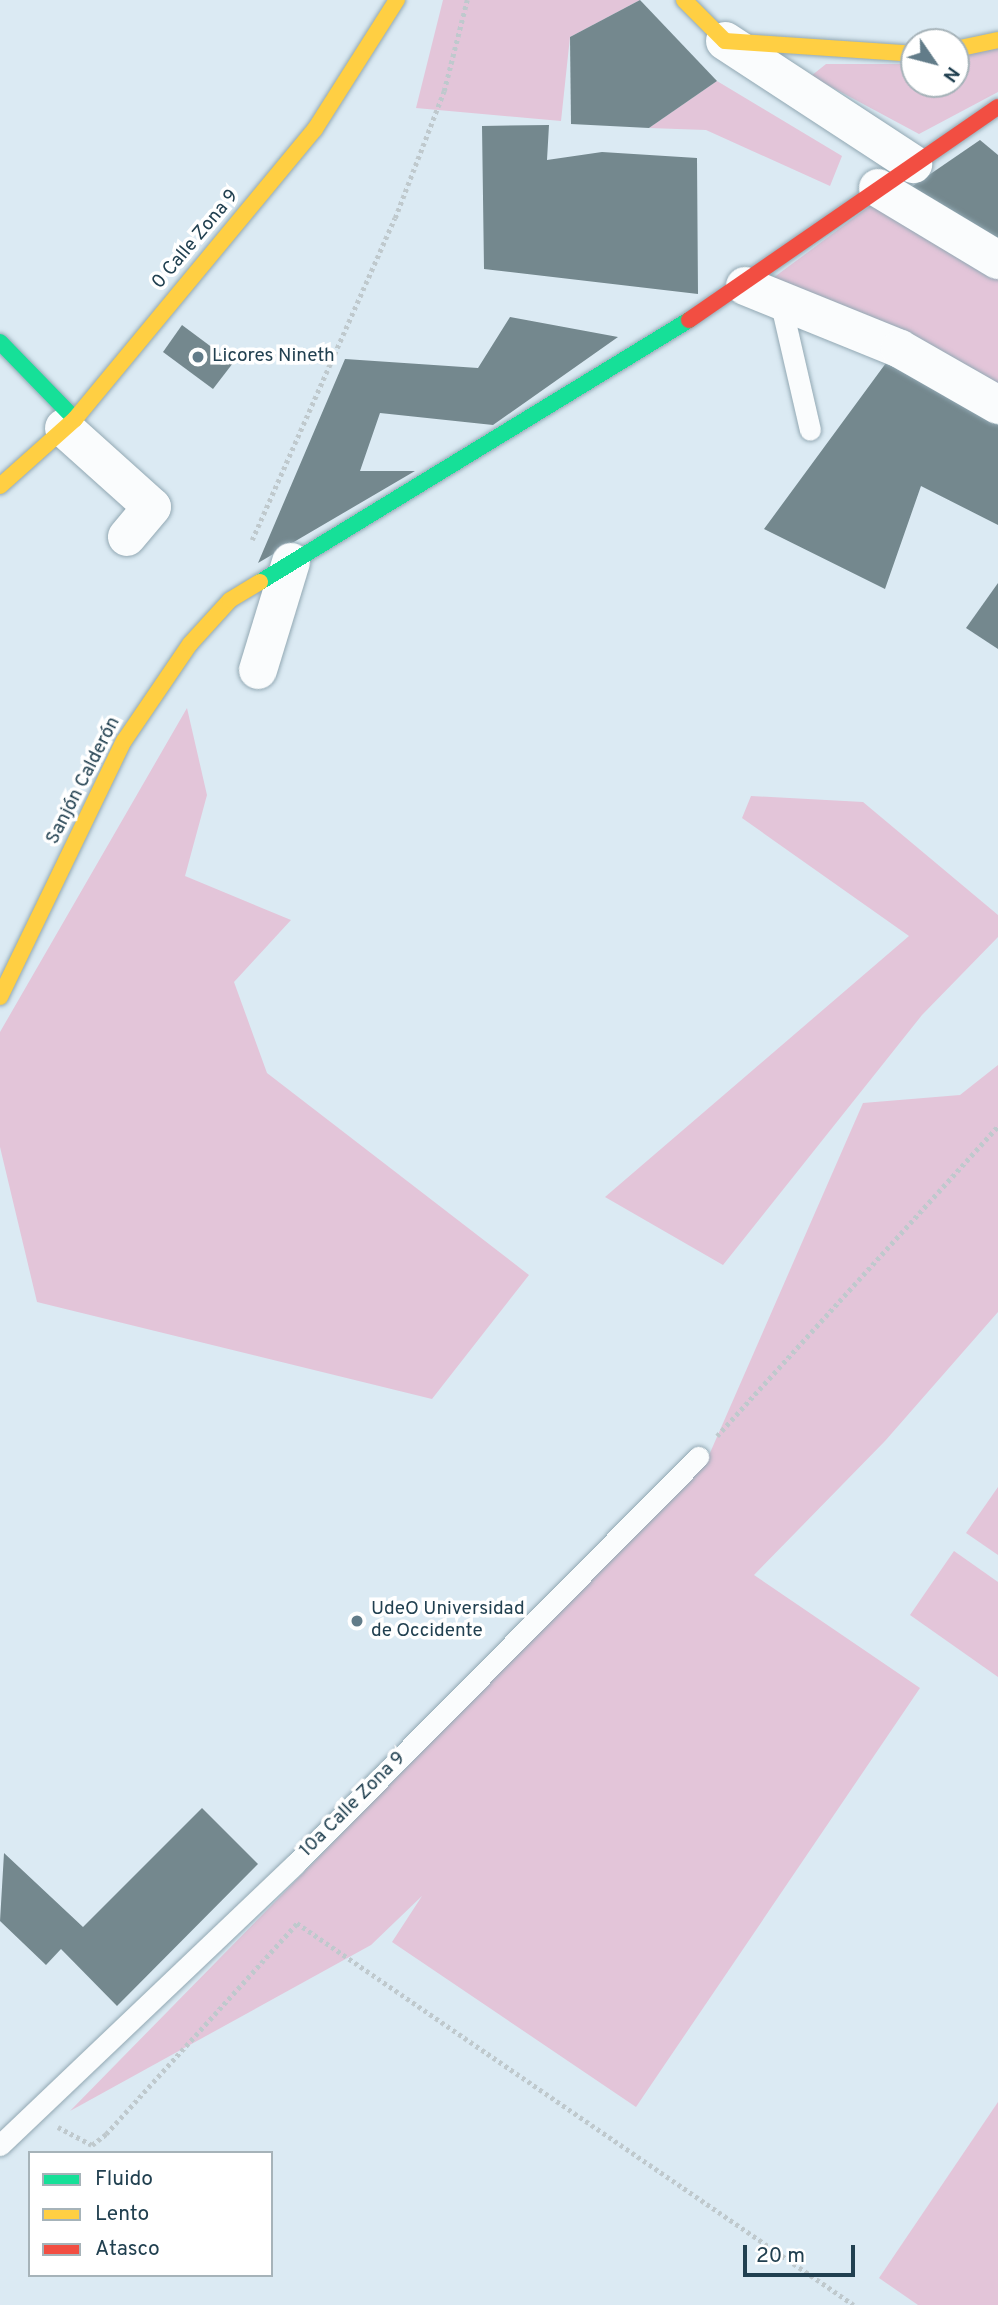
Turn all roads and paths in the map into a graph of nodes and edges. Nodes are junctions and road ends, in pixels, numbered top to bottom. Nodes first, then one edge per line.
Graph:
1 (397, 0) edge
2 (467, 0) edge
3 (684, 0) edge
4 (998, 40) edge
5 (725, 41) junction
6 (970, 46) edge
7 (900, 53) edge
8 (998, 107) edge
9 (913, 164) junction
10 (878, 188) junction
11 (998, 260) edge
12 (745, 286) junction
13 (780, 300) junction
14 (0, 342) edge
15 (998, 405) edge
16 (70, 423) junction
17 (810, 430) dead end
18 (0, 486) edge
19 (127, 537) dead end
20 (249, 547) dead end
21 (291, 562) junction
22 (258, 670) dead end
23 (0, 997) edge
24 (998, 1126) edge
25 (698, 1457) joint
26 (38, 2110) junction
27 (0, 2144) edge
28 (854, 2305) edge

1 - 16 street, 0 Calle Zona 9
2 - 20 path
3 - 5 street
4 - 6 street
5 - 7 street
5 - 9 street
8 - 9 street, Sanjón Calderón
9 - 10 street, Sanjón Calderón
10 - 11 street
10 - 12 street, Sanjón Calderón
12 - 13 street
12 - 21 street, Sanjón Calderón
13 - 15 street
13 - 17 lane
14 - 16 street
16 - 18 street, 0 Calle Zona 9
16 - 19 street
21 - 22 street
21 - 23 street, Sanjón Calderón
24 - 25 path
25 - 26 lane, 10a Calle Zona 9
26 - 27 lane, 10a Calle Zona 9
26 - 28 path

